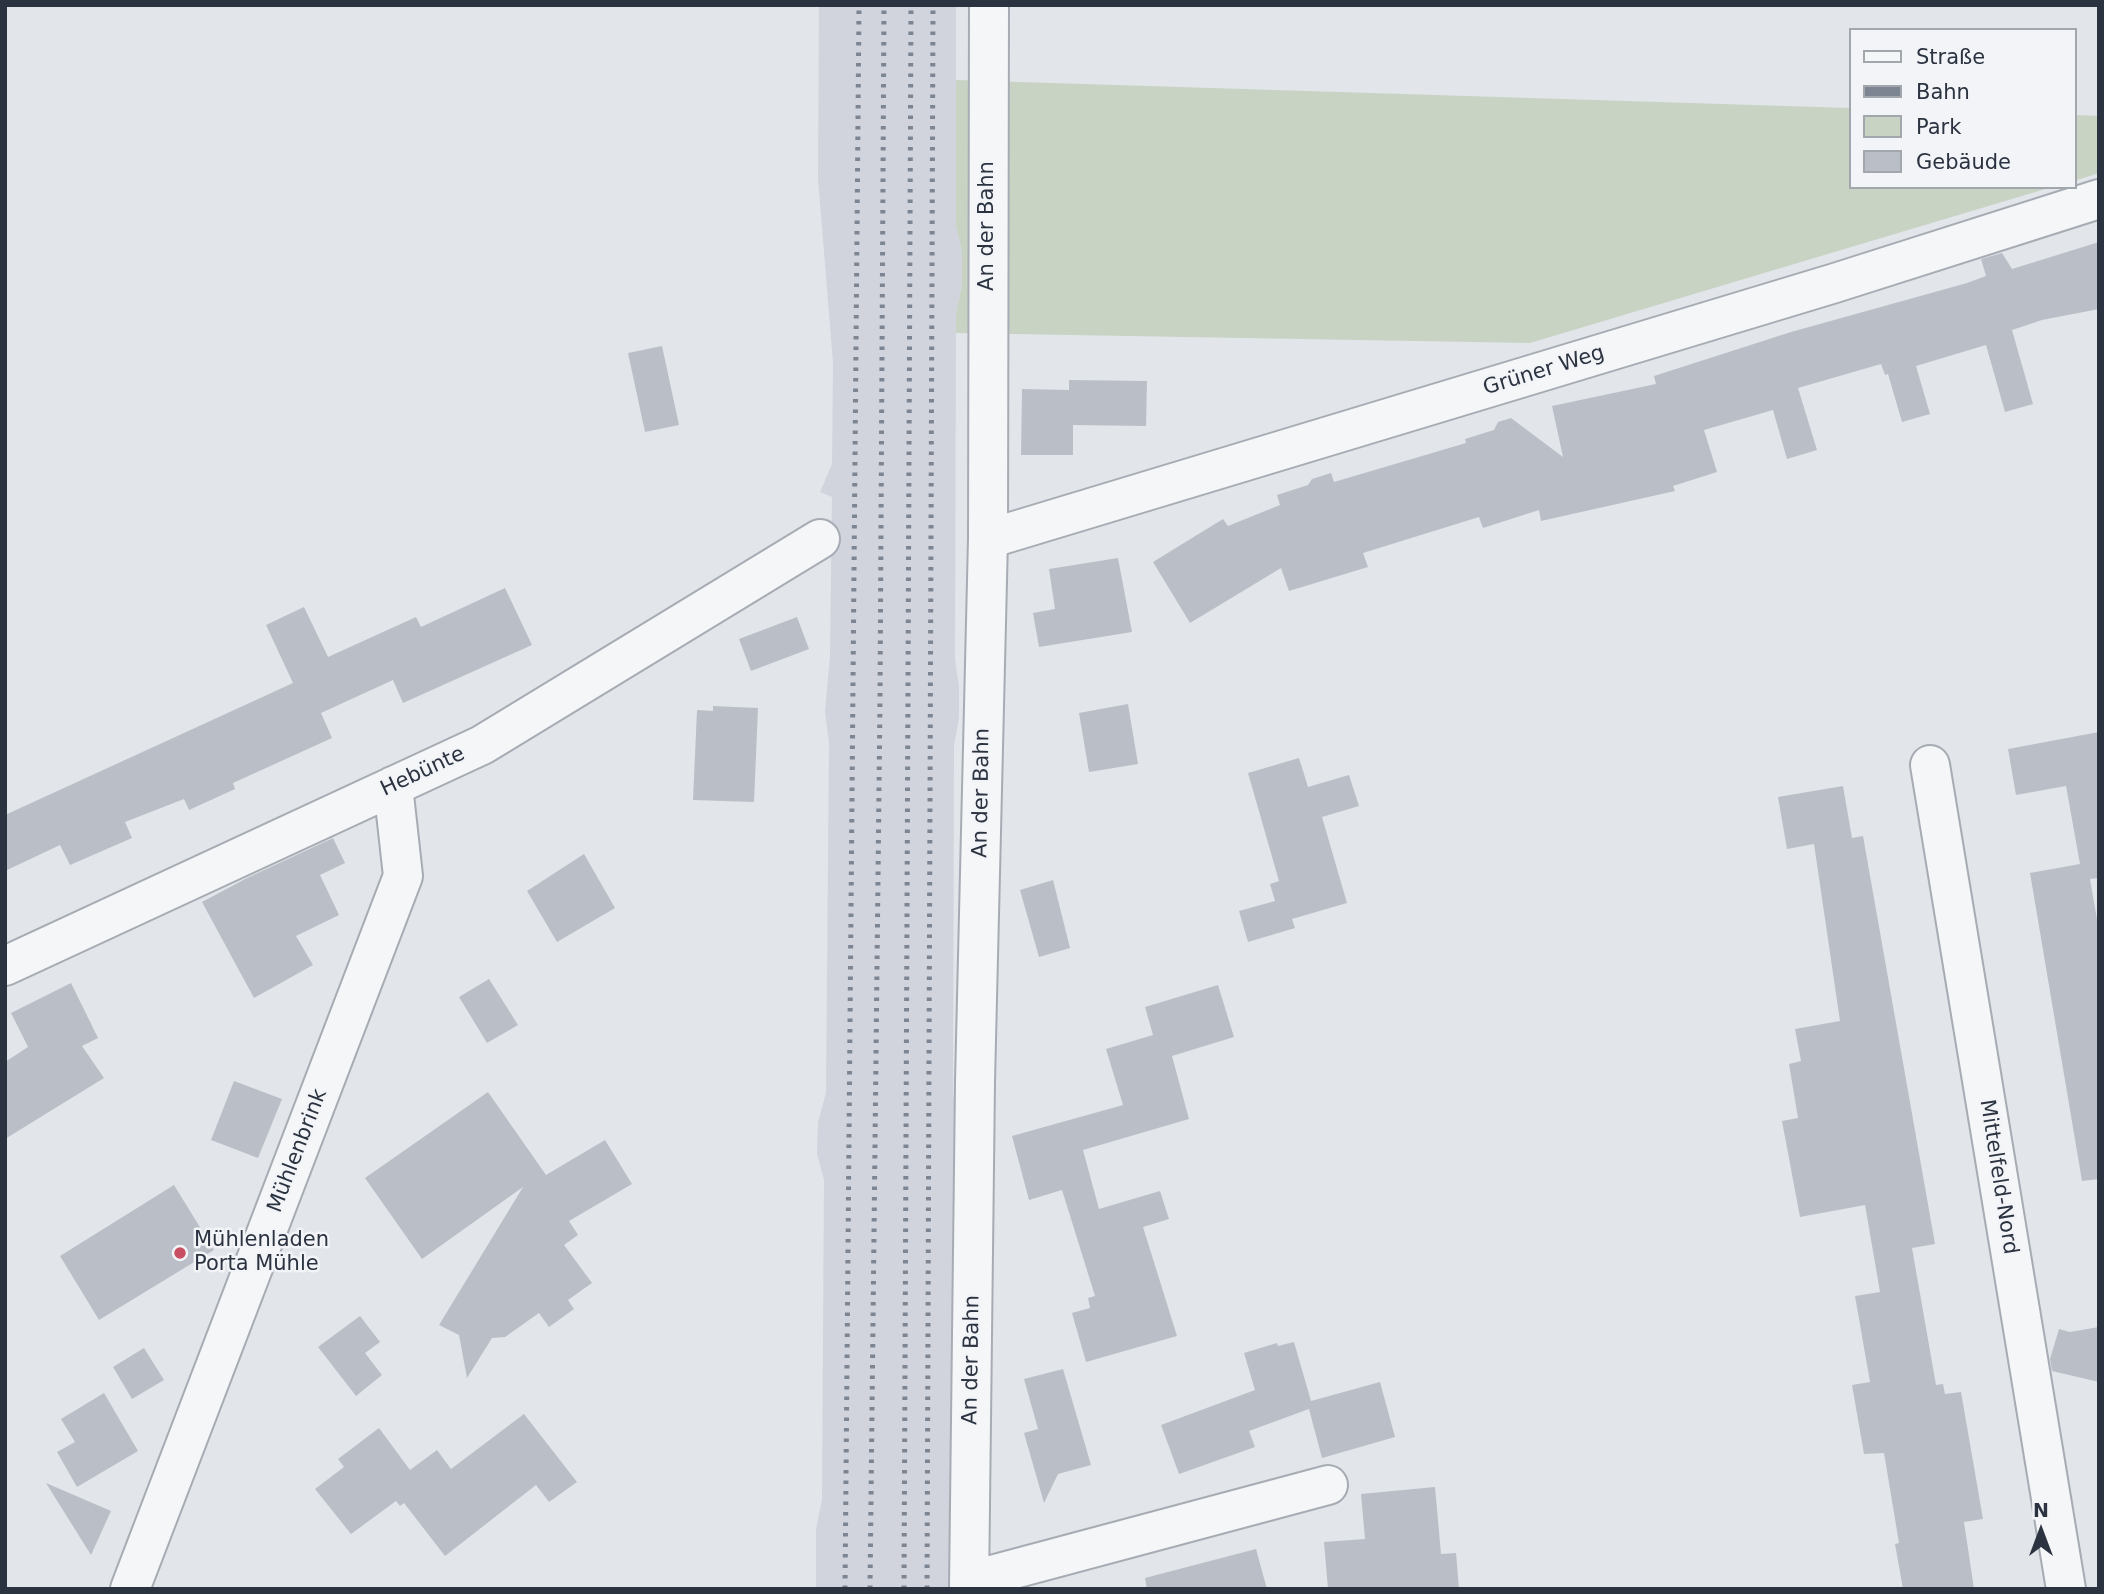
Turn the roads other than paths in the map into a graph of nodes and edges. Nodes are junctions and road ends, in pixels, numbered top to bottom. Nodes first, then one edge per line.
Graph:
1 (989, 5) edge
2 (2099, 199) edge
3 (820, 539) dead end
4 (988, 539) junction
5 (1930, 765) dead end
6 (393, 786) junction
7 (5, 966) edge
8 (1328, 1485) dead end
9 (970, 1585) edge
10 (130, 1589) edge
11 (2066, 1589) edge

1 - 4 street, An der Bahn
2 - 4 street, Grüner Weg
3 - 6 street, Hebünte
4 - 9 street, An der Bahn
5 - 11 street, Mittelfeld-Nord
6 - 7 street, Hebünte
6 - 10 street, Mühlenbrink
8 - 9 street, An der Bahn

